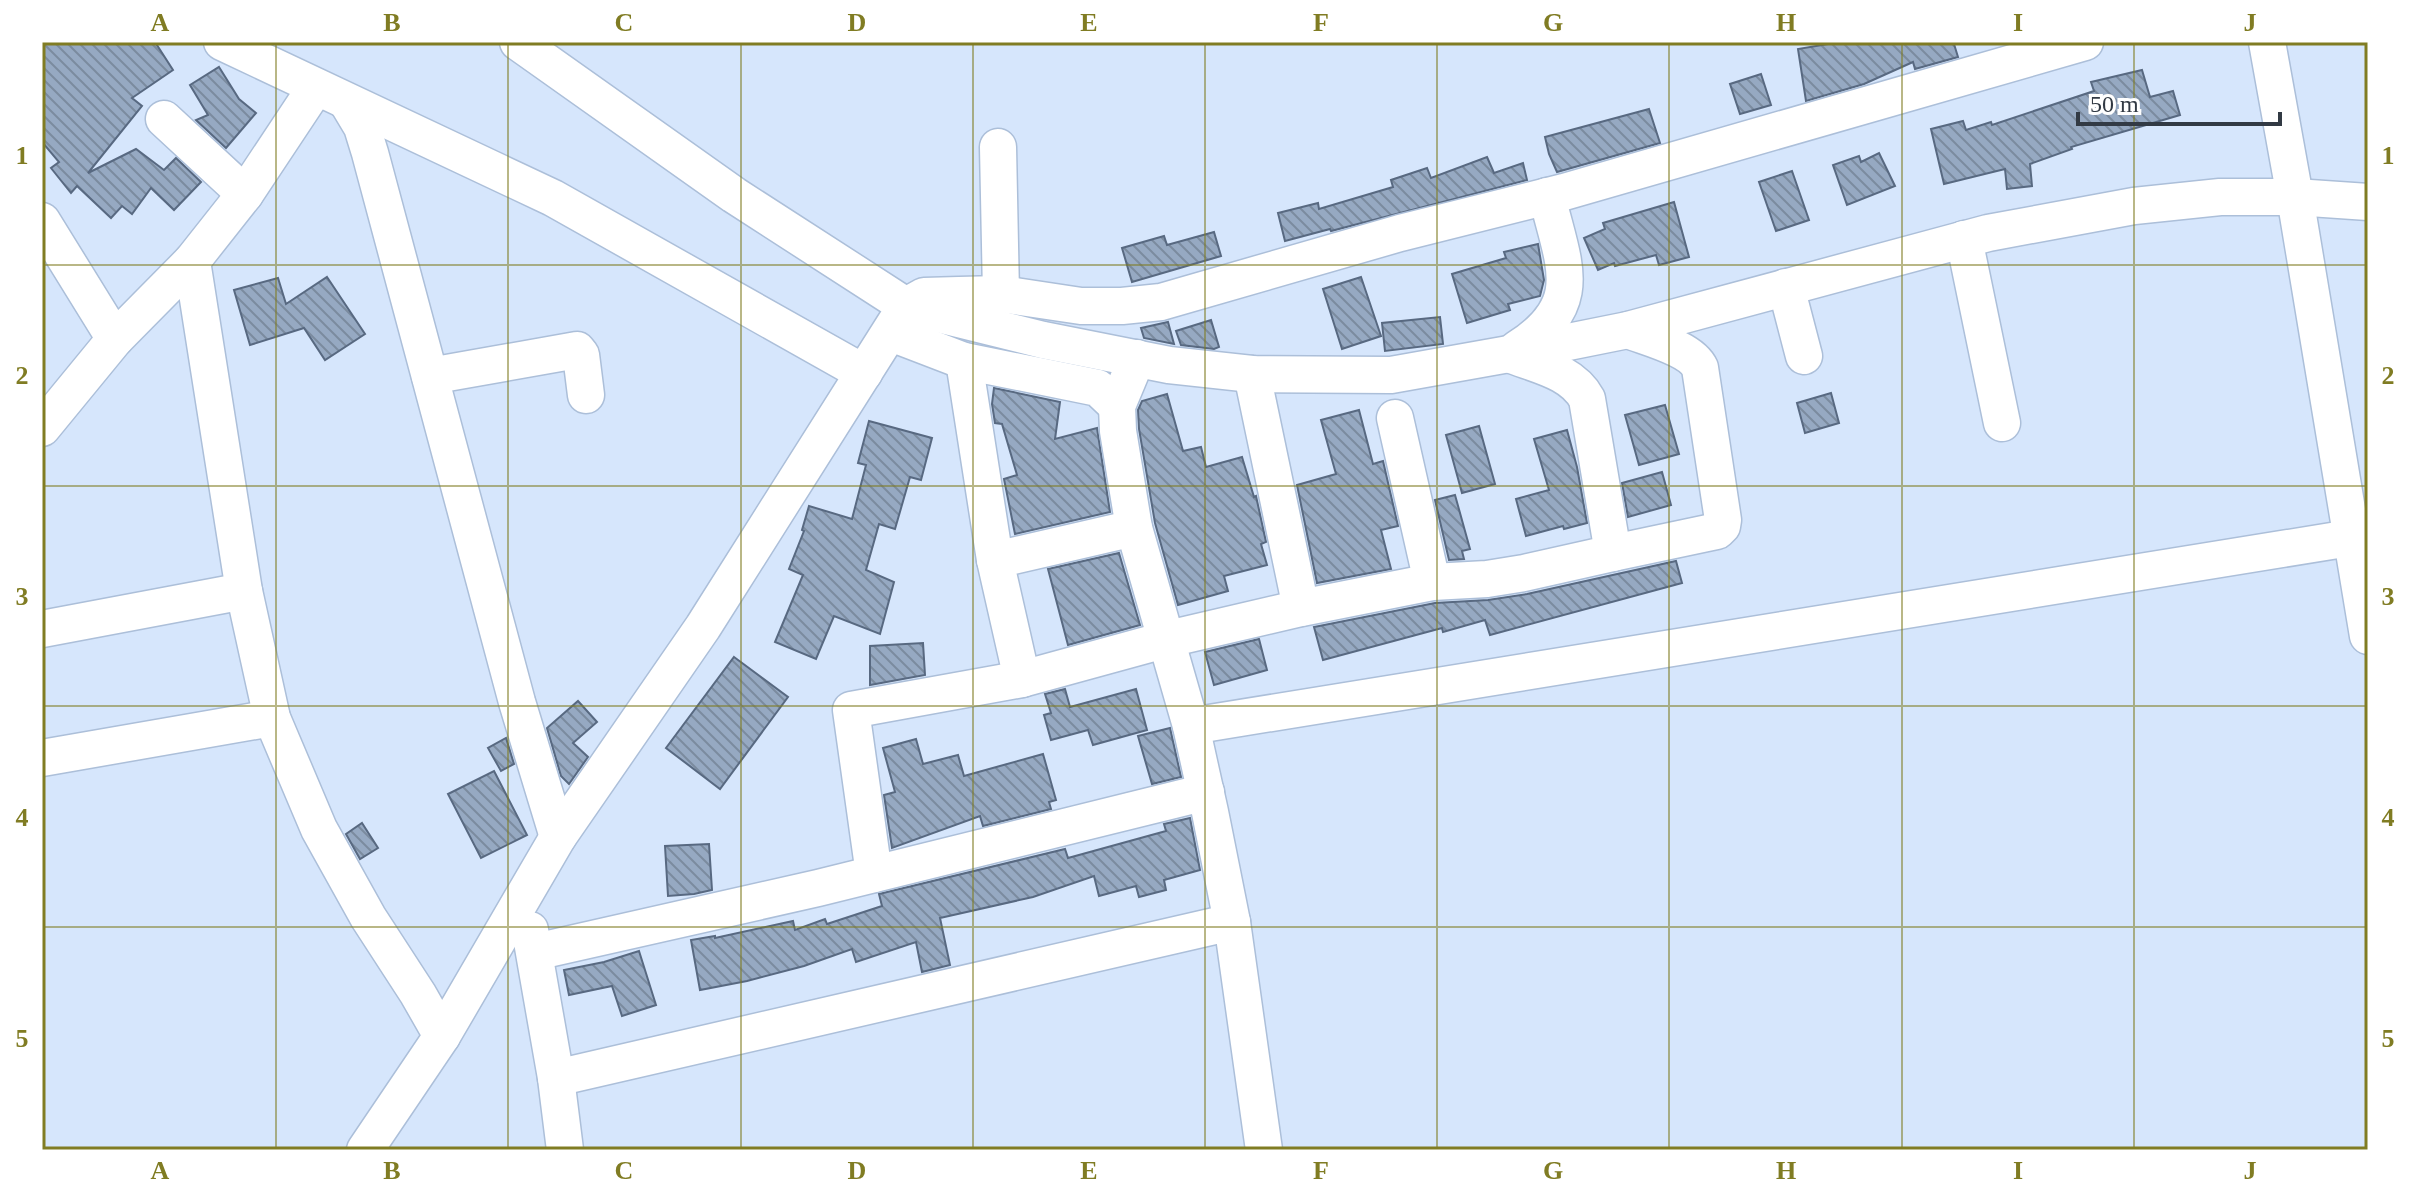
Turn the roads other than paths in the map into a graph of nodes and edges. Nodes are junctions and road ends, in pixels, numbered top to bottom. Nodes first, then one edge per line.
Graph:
1 (222, 42) edge
2 (518, 42) edge
3 (2267, 42) edge
4 (2080, 43) edge
5 (332, 94) junction
6 (164, 119) dead end
7 (998, 147) dead end
8 (245, 194) junction
9 (1547, 196) junction
10 (2295, 197) junction
11 (2368, 202) edge
12 (42, 221) edge
13 (1964, 239) junction
14 (192, 261) junction
15 (1786, 287) junction
16 (1001, 294) junction
17 (898, 320) junction
18 (1628, 330) junction
19 (115, 339) junction
20 (1509, 354) junction
21 (1804, 356) dead end
22 (1137, 358) junction
23 (964, 361) junction
24 (864, 373) junction
25 (1252, 374) junction
26 (430, 376) junction
27 (586, 395) dead end
28 (1117, 406) junction
29 (1395, 418) dead end
30 (2002, 423) dead end
31 (42, 428) edge
32 (1134, 528) junction
33 (2350, 538) junction
34 (1613, 553) junction
35 (995, 560) junction
36 (1432, 582) junction
37 (244, 591) junction
38 (1301, 608) junction
39 (42, 629) edge
40 (2368, 636) edge
41 (1168, 639) junction
42 (1022, 679) junction
43 (272, 718) junction
44 (1191, 726) junction
45 (42, 758) edge
46 (1206, 792) junction
47 (558, 837) junction
48 (874, 874) junction
49 (522, 897) junction
50 (1232, 922) junction
51 (535, 952) junction
52 (442, 1036) junction
53 (556, 1078) junction
54 (365, 1150) edge
55 (565, 1150) edge
56 (1264, 1150) edge

1 - 5 street
2 - 17 street
3 - 10 street
4 - 9 street
5 - 8 street
5 - 24 street
5 - 26 street
6 - 8 street
7 - 16 street
8 - 14 street
9 - 16 street
9 - 20 street
10 - 11 street
10 - 13 street
10 - 33 street
12 - 19 street
13 - 15 street
13 - 30 street
14 - 19 street
14 - 37 street
15 - 18 street
15 - 21 street
16 - 17 street
17 - 22 street
17 - 23 street
17 - 24 street
18 - 20 street
18 - 34 street
19 - 31 street
20 - 25 street
20 - 34 street
22 - 25 street
22 - 28 street
23 - 28 street
23 - 35 street
24 - 47 street
25 - 38 street
26 - 27 street
26 - 47 street
28 - 32 street
29 - 36 street
32 - 35 street
32 - 41 street
33 - 40 street
33 - 44 street
34 - 36 street
35 - 42 street
36 - 38 street
37 - 39 street
37 - 43 street
38 - 41 street
41 - 42 street
41 - 44 street
42 - 48 street
43 - 45 street
43 - 52 street
44 - 46 street
46 - 48 street
46 - 50 street
47 - 49 street
48 - 51 street
49 - 51 street
49 - 52 street
50 - 53 street
50 - 56 street
51 - 53 street
52 - 54 street
53 - 55 street

